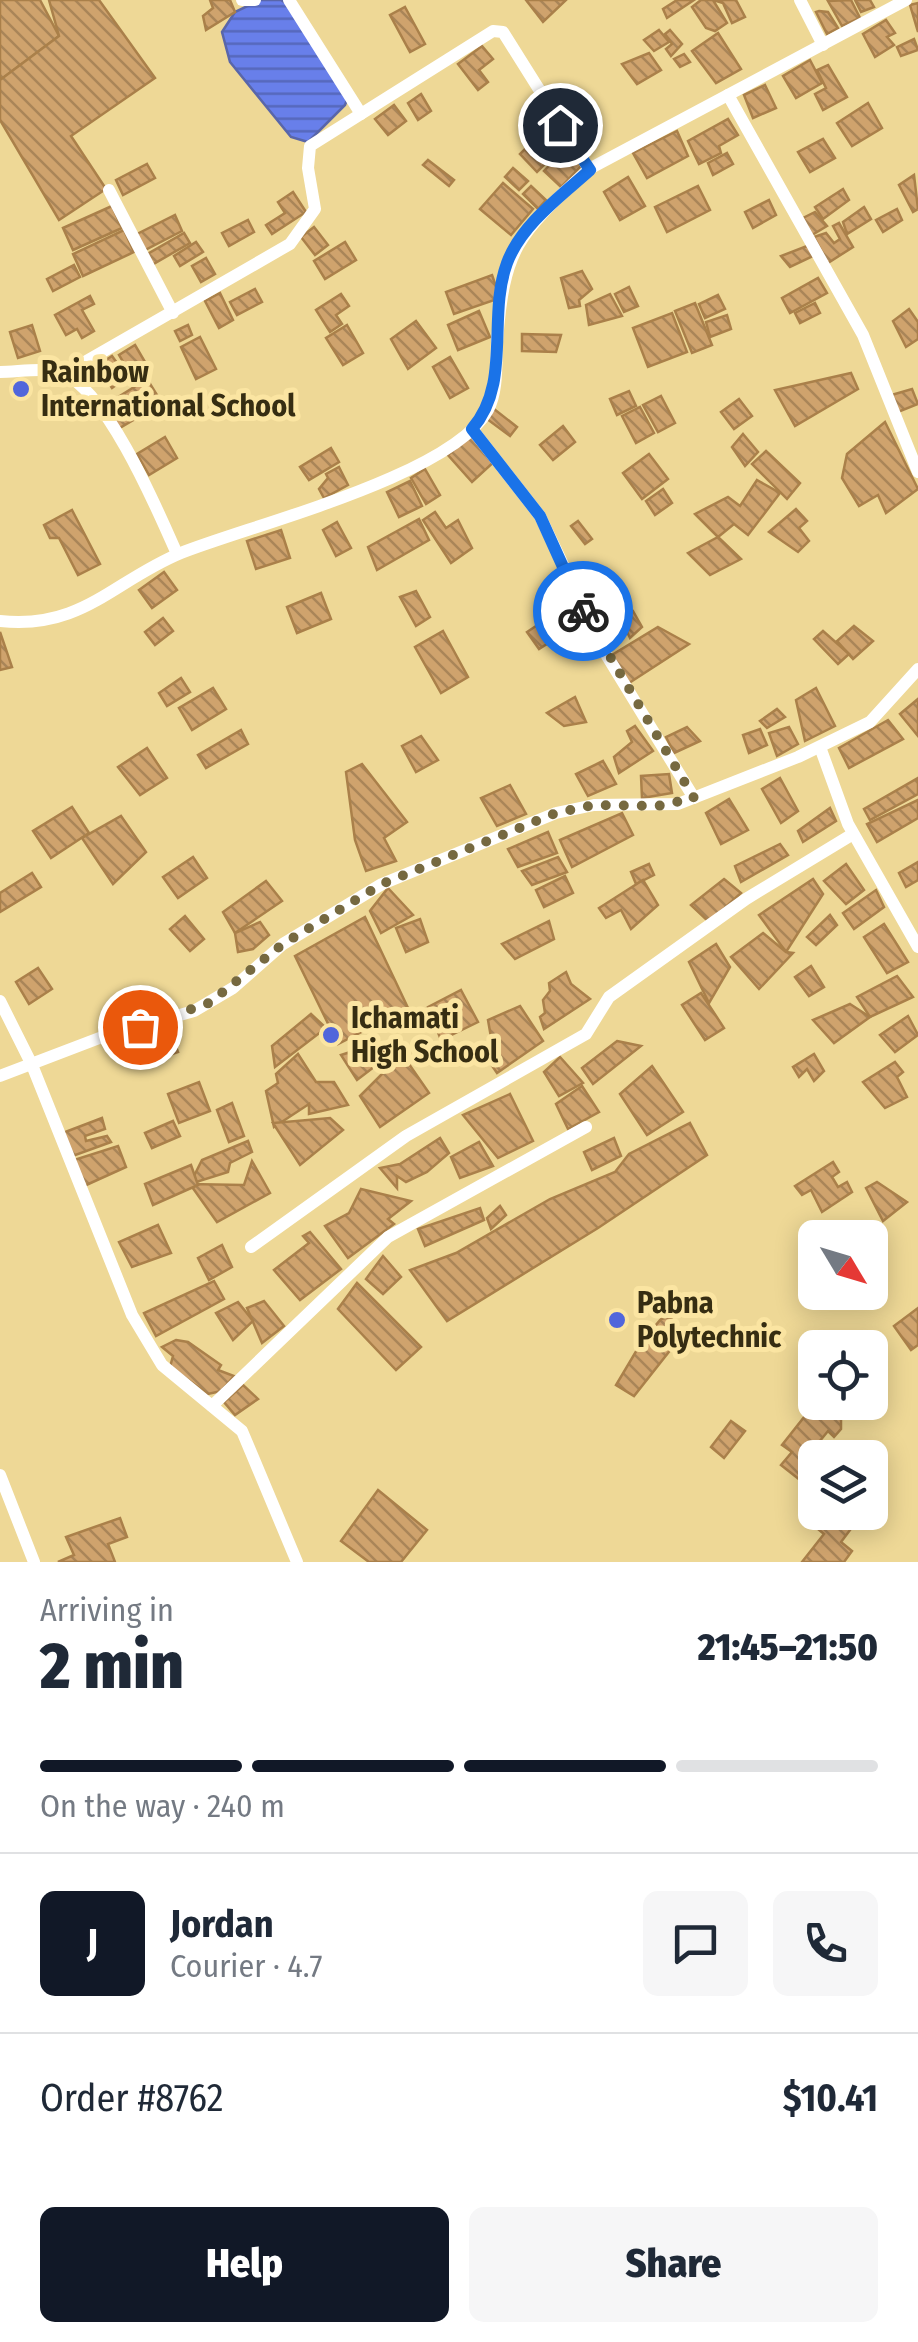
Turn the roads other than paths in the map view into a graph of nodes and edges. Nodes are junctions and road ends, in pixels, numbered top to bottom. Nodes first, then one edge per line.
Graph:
1 (242, 0) edge
2 (255, 0) edge
3 (289, 0) edge
4 (800, 0) edge
5 (906, 0) edge
6 (822, 45) junction
7 (728, 95) junction
8 (360, 114) junction
9 (590, 170) junction
10 (109, 190) dead end
11 (173, 313) junction
12 (0, 372) edge
13 (64, 374) junction
14 (472, 429) junction
15 (918, 472) edge
16 (178, 554) junction
17 (0, 621) edge
18 (918, 668) edge
19 (820, 746) junction
20 (694, 798) junction
21 (853, 834) junction
22 (918, 947) edge
23 (0, 1001) edge
24 (32, 1065) junction
25 (0, 1076) edge
26 (586, 1127) dead end
27 (251, 1246) dead end
28 (212, 1406) junction
29 (0, 1476) edge
30 (34, 1562) edge
31 (297, 1562) edge

1 - 2 street
3 - 8 street
4 - 6 street
5 - 6 street
6 - 7 street
7 - 9 street
7 - 15 street
8 - 9 street
8 - 11 street
9 - 14 street
10 - 11 street
11 - 13 street
12 - 13 street
13 - 16 street
14 - 16 street
14 - 20 street
16 - 17 street
18 - 19 street
19 - 20 street
19 - 21 street
20 - 24 street
21 - 22 street
21 - 27 street
23 - 24 street
24 - 25 street
24 - 28 street
26 - 28 street
28 - 31 street
29 - 30 street

